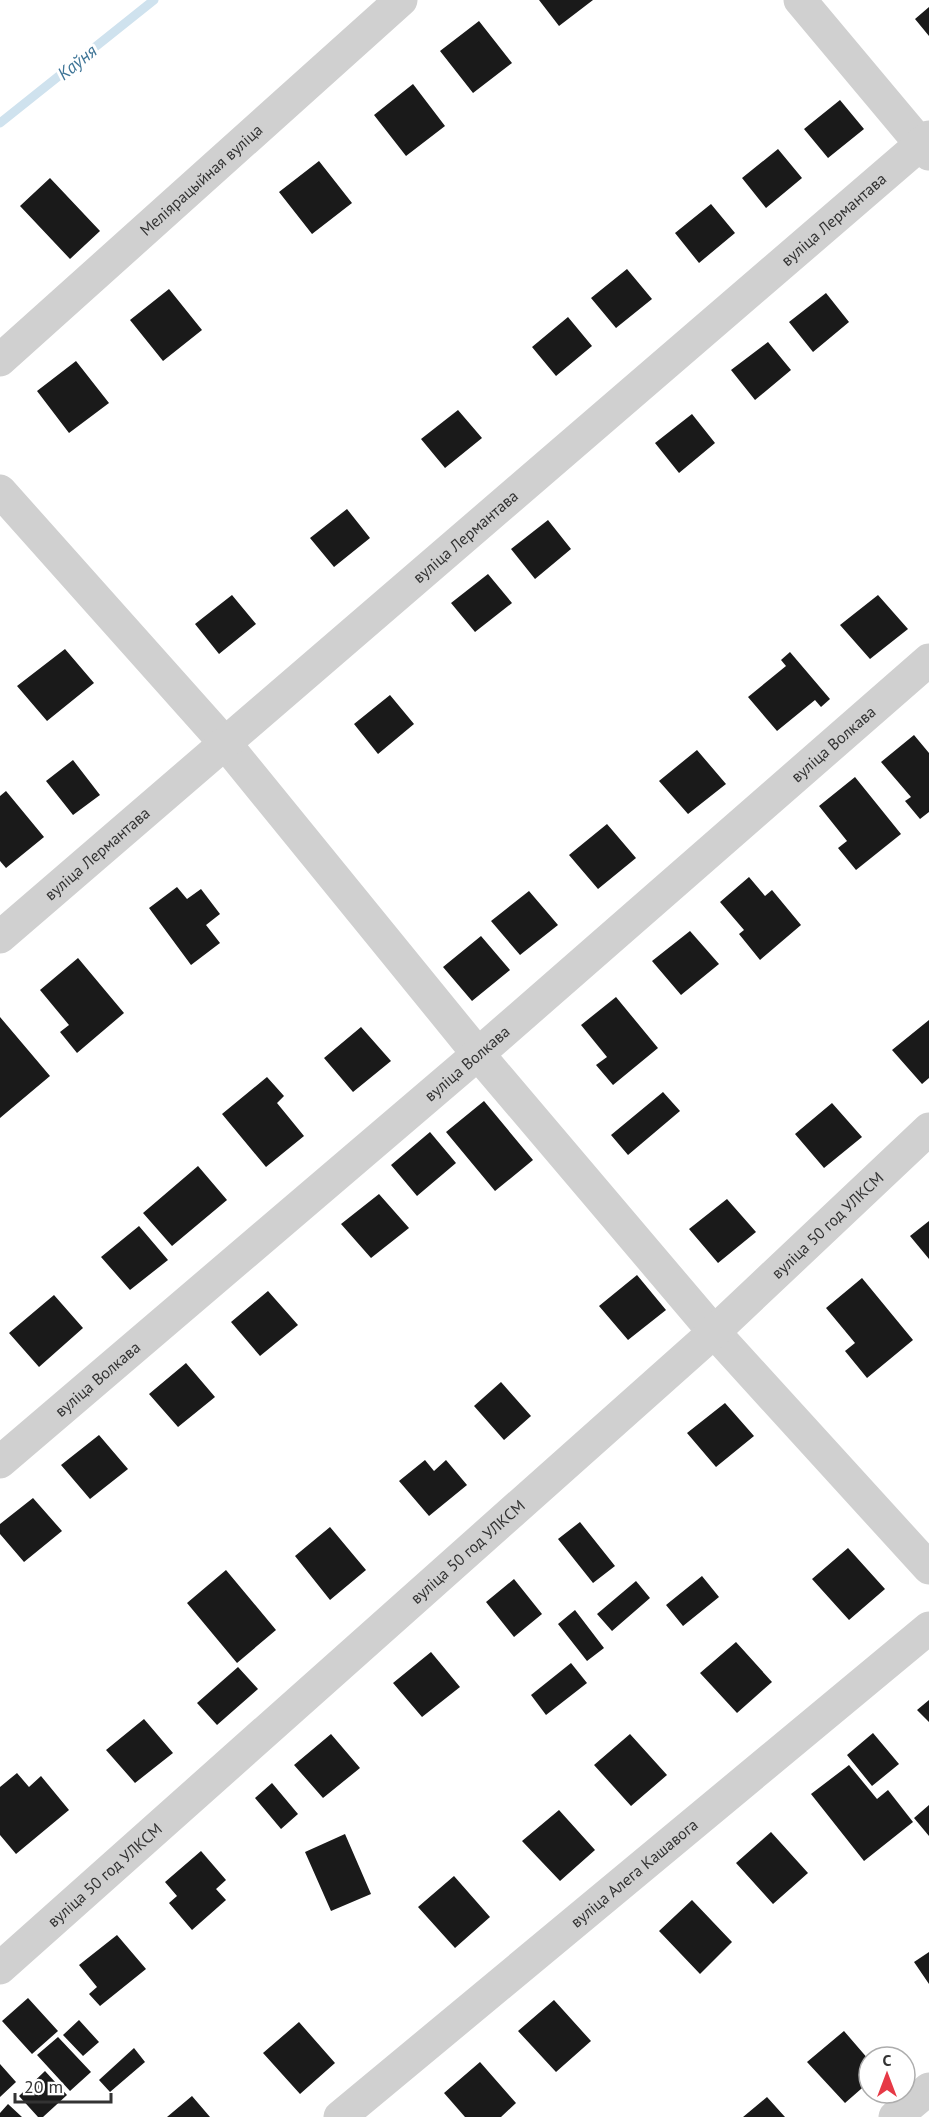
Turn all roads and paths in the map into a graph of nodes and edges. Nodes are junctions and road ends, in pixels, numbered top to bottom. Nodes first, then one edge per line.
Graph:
1 (401, 0) edge
2 (800, 0) edge
3 (926, 145) edge
4 (0, 360) edge
5 (0, 490) edge
6 (929, 660) edge
7 (224, 741) junction
8 (0, 937) edge
9 (478, 1054) junction
10 (929, 1129) edge
11 (714, 1332) junction
12 (0, 1462) edge
13 (929, 1568) edge
14 (929, 1628) edge
15 (0, 1968) edge
16 (929, 2089) edge
17 (340, 2117) edge
18 (895, 2117) edge

1 - 4 street, Меліярацыйная вуліца
2 - 3 street
3 - 7 street, вуліца Лермантава
5 - 7 street
6 - 9 street, вуліца Волкава
7 - 8 street, вуліца Лермантава
7 - 9 street
9 - 11 street
9 - 12 street, вуліца Волкава
10 - 11 street, вуліца 50 год УЛКСМ
11 - 13 street
11 - 15 street, вуліца 50 год УЛКСМ
14 - 17 street, вуліца Алега Кашавога
16 - 18 street

